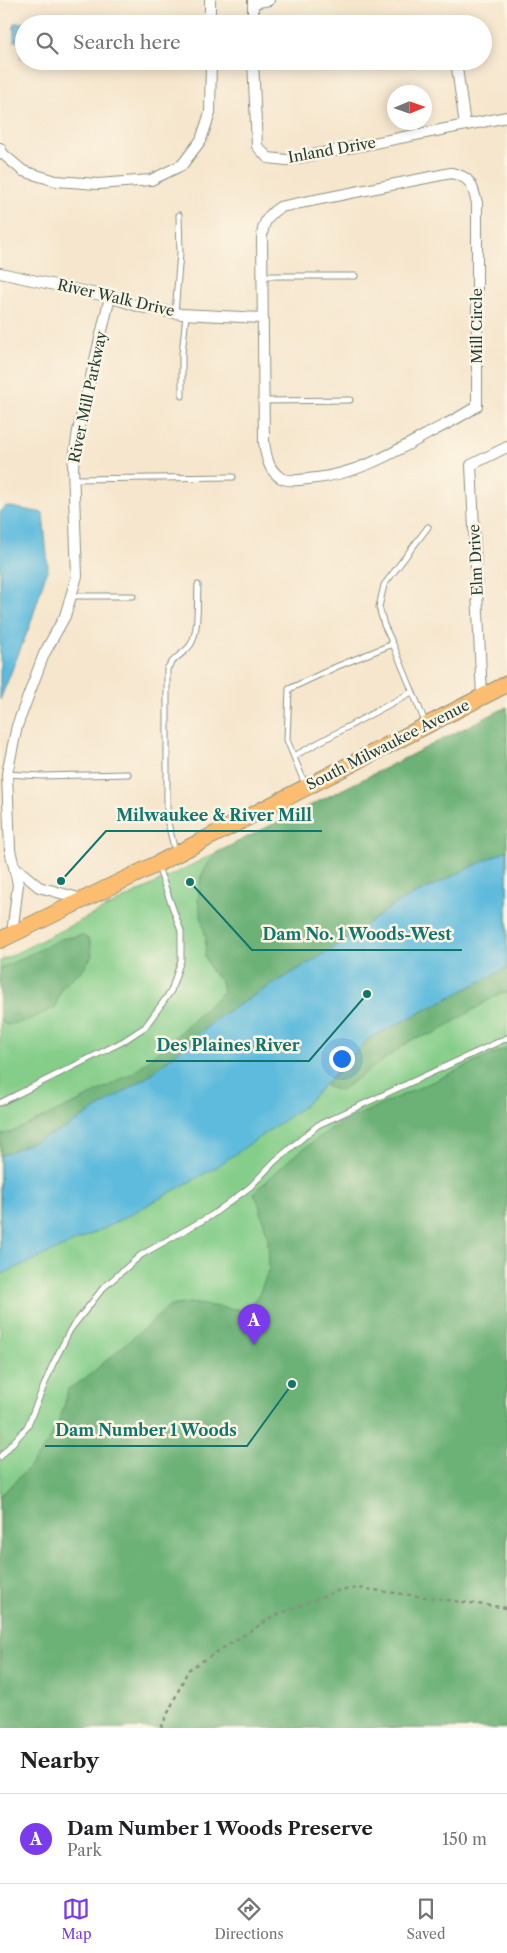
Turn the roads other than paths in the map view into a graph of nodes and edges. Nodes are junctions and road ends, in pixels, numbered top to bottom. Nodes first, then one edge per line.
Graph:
1 (210, 0) edge
2 (269, 0) edge
3 (253, 2) edge
4 (210, 15) edge
5 (253, 15) edge
6 (211, 70) edge
7 (253, 70) edge
8 (457, 70) edge
9 (507, 117) edge
10 (465, 125) junction
11 (0, 148) edge
12 (179, 215) dead end
13 (0, 273) edge
14 (262, 276) junction
15 (355, 276) dead end
16 (110, 297) junction
17 (175, 313) junction
18 (186, 314) junction
19 (262, 318) junction
20 (182, 396) dead end
21 (350, 400) dead end
22 (264, 401) junction
23 (507, 447) edge
24 (233, 477) dead end
25 (73, 479) junction
26 (428, 527) dead end
27 (198, 585) dead end
28 (70, 596) junction
29 (133, 596) dead end
30 (393, 644) junction
31 (507, 684) edge
32 (412, 692) junction
33 (482, 696) junction
34 (426, 725) junction
35 (294, 756) junction
36 (7, 774) junction
37 (128, 774) dead end
38 (306, 787) junction
39 (175, 854) junction
40 (157, 864) junction
41 (15, 867) junction
42 (83, 900) junction
43 (6, 937) edge
44 (507, 1038) edge
45 (0, 1102) edge
46 (0, 1457) edge

1 - 4 street
2 - 3 street
3 - 5 street
6 - 11 street
7 - 10 street, Inland Drive
8 - 10 street
9 - 10 street, Inland Drive
12 - 17 lane
13 - 16 street, River Walk Drive
14 - 15 lane
14 - 19 street, Mill Circle
14 - 22 street, Mill Circle
16 - 17 street, River Walk Drive
16 - 25 street, River Mill Parkway
17 - 18 street, River Walk Drive
18 - 19 street, River Walk Drive
18 - 20 lane
19 - 22 street, Mill Circle
21 - 22 lane
23 - 33 street, Elm Drive
24 - 25 lane
25 - 28 street, River Mill Parkway
26 - 30 lane
27 - 39 lane
28 - 29 lane
28 - 36 street, River Mill Parkway
30 - 32 lane
30 - 35 lane
31 - 33 main road, South Milwaukee Avenue
32 - 34 lane
32 - 35 lane
33 - 34 main road, South Milwaukee Avenue
34 - 38 main road, South Milwaukee Avenue
35 - 38 lane
36 - 37 lane
36 - 41 street, River Mill Parkway
38 - 39 main road, South Milwaukee Avenue
39 - 40 main road, South Milwaukee Avenue
40 - 42 main road, South Milwaukee Avenue
40 - 45 lane
41 - 42 street
41 - 43 street, River Mill Parkway
42 - 43 main road, South Milwaukee Avenue
44 - 46 lane

